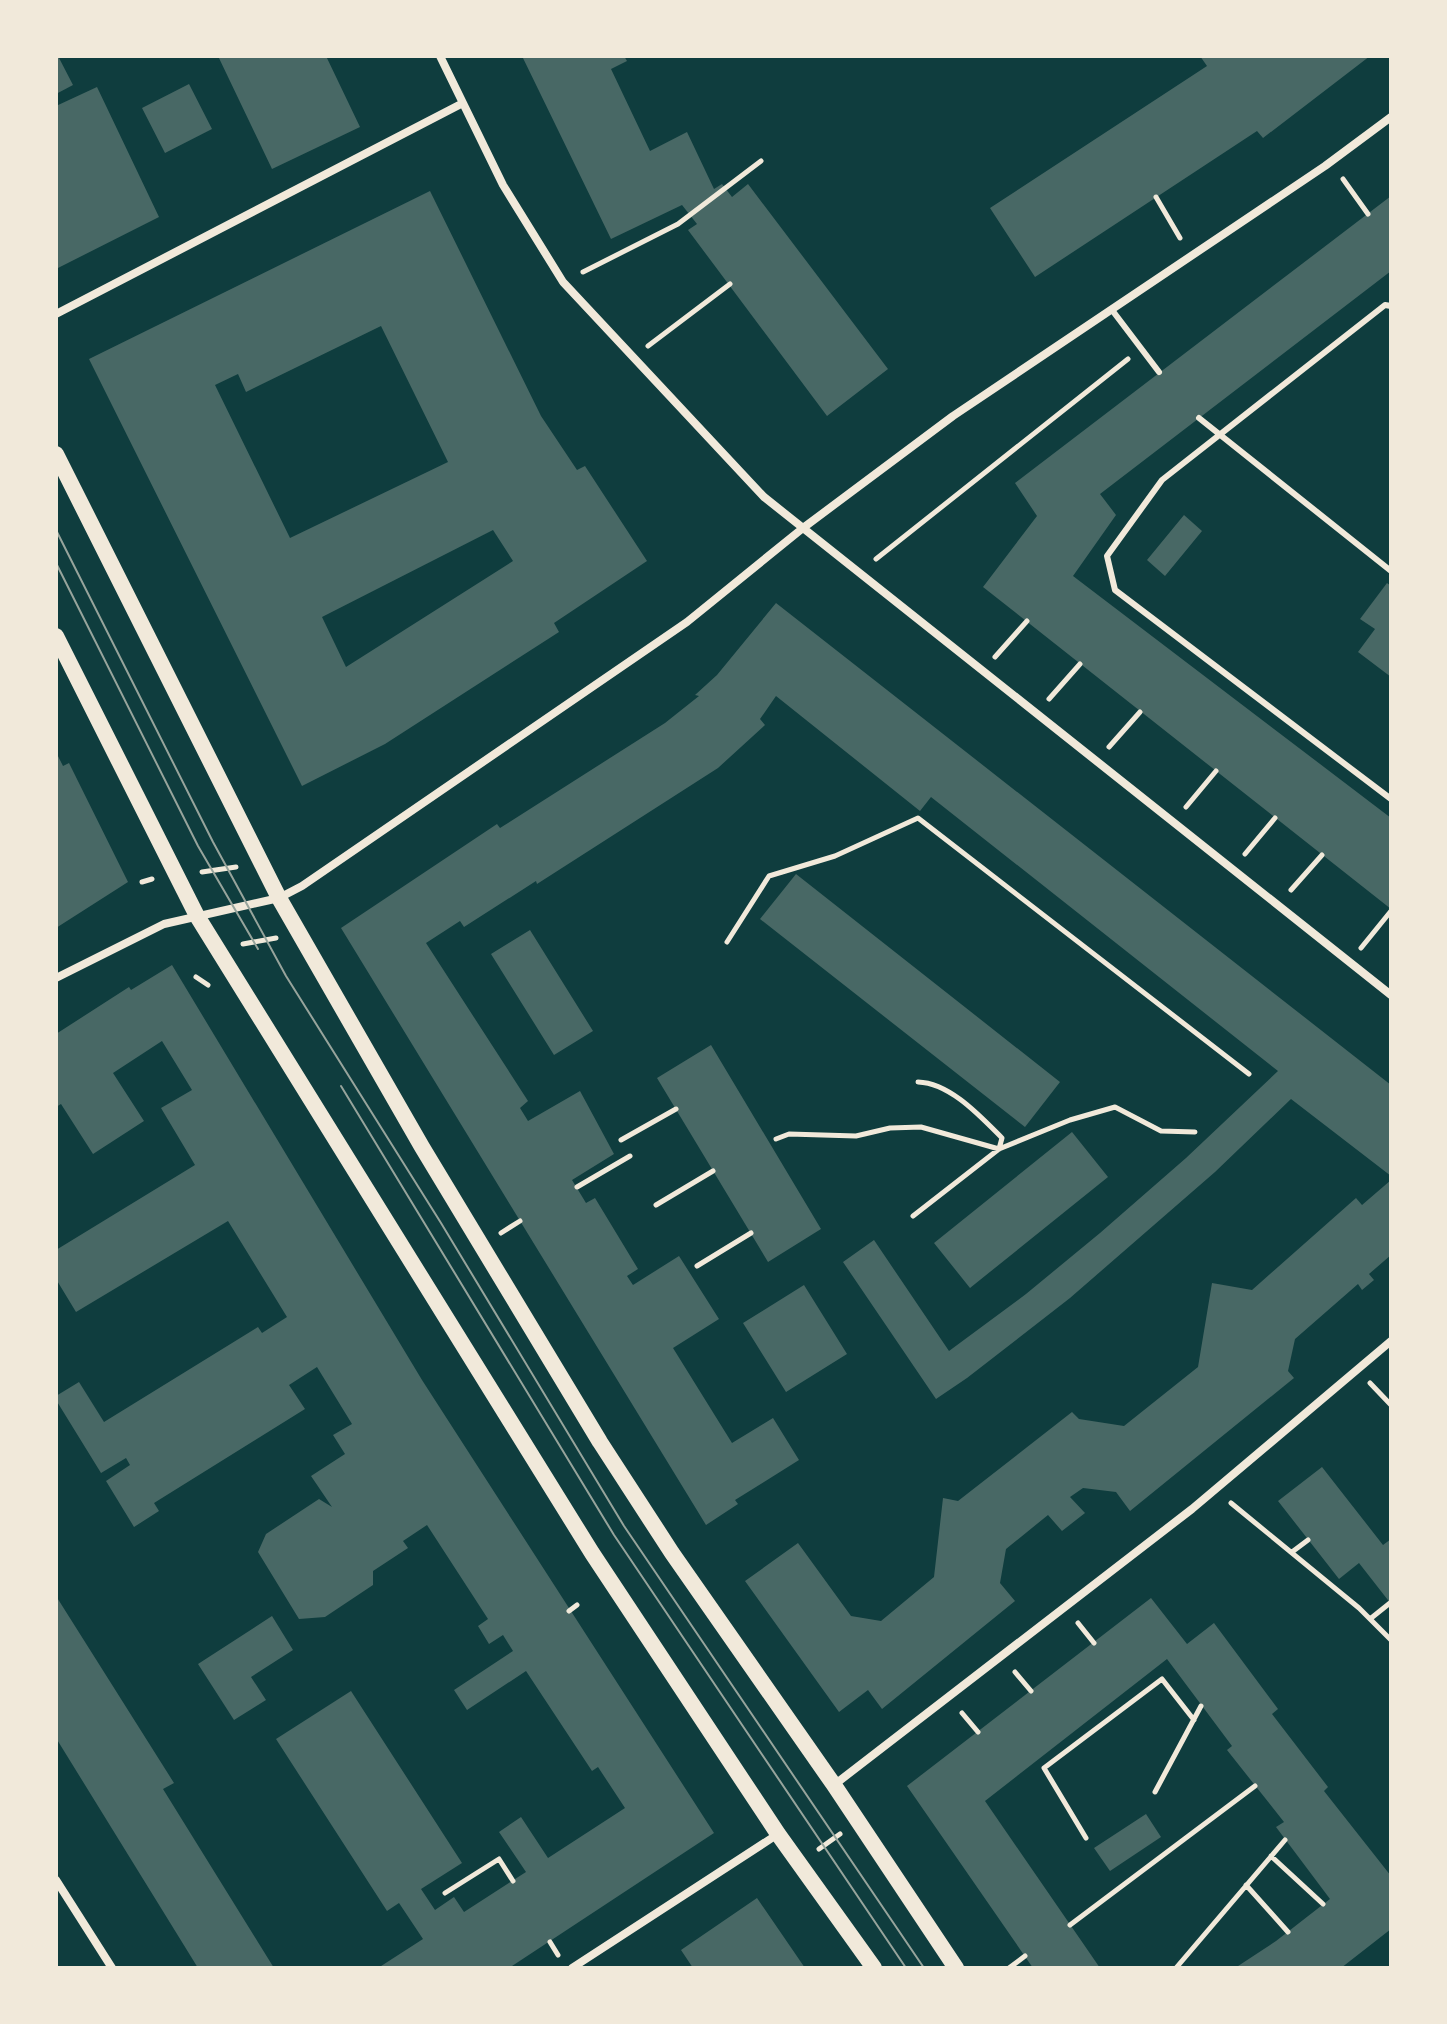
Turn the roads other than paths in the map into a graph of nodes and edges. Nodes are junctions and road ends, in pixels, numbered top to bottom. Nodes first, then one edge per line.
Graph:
1 (440, 56) edge
2 (463, 103) junction
3 (1391, 117) edge
4 (1391, 306) edge
5 (1112, 310) junction
6 (56, 314) edge
7 (1159, 372) dead end
8 (1199, 418) dead end
9 (1219, 435) junction
10 (56, 454) edge
11 (803, 528) junction
12 (1391, 571) edge
13 (56, 636) edge
14 (1391, 799) edge
15 (279, 898) junction
16 (197, 916) junction
17 (56, 978) edge
18 (1391, 995) edge
19 (1391, 1341) edge
20 (834, 1785) junction
21 (778, 1834) junction
22 (56, 1880) edge
23 (112, 1968) edge
24 (572, 1968) edge
25 (874, 1968) edge
26 (956, 1968) edge

1 - 2 street
2 - 6 street
2 - 11 street
3 - 5 street
4 - 9 lane
5 - 7 lane
5 - 11 street
8 - 9 lane
9 - 12 lane
9 - 14 lane
10 - 15 main road
11 - 15 street
11 - 18 street
13 - 16 main road
15 - 16 street
15 - 20 main road
16 - 17 street
16 - 21 main road
19 - 20 street
20 - 26 main road
21 - 24 street
21 - 25 main road
22 - 23 street

